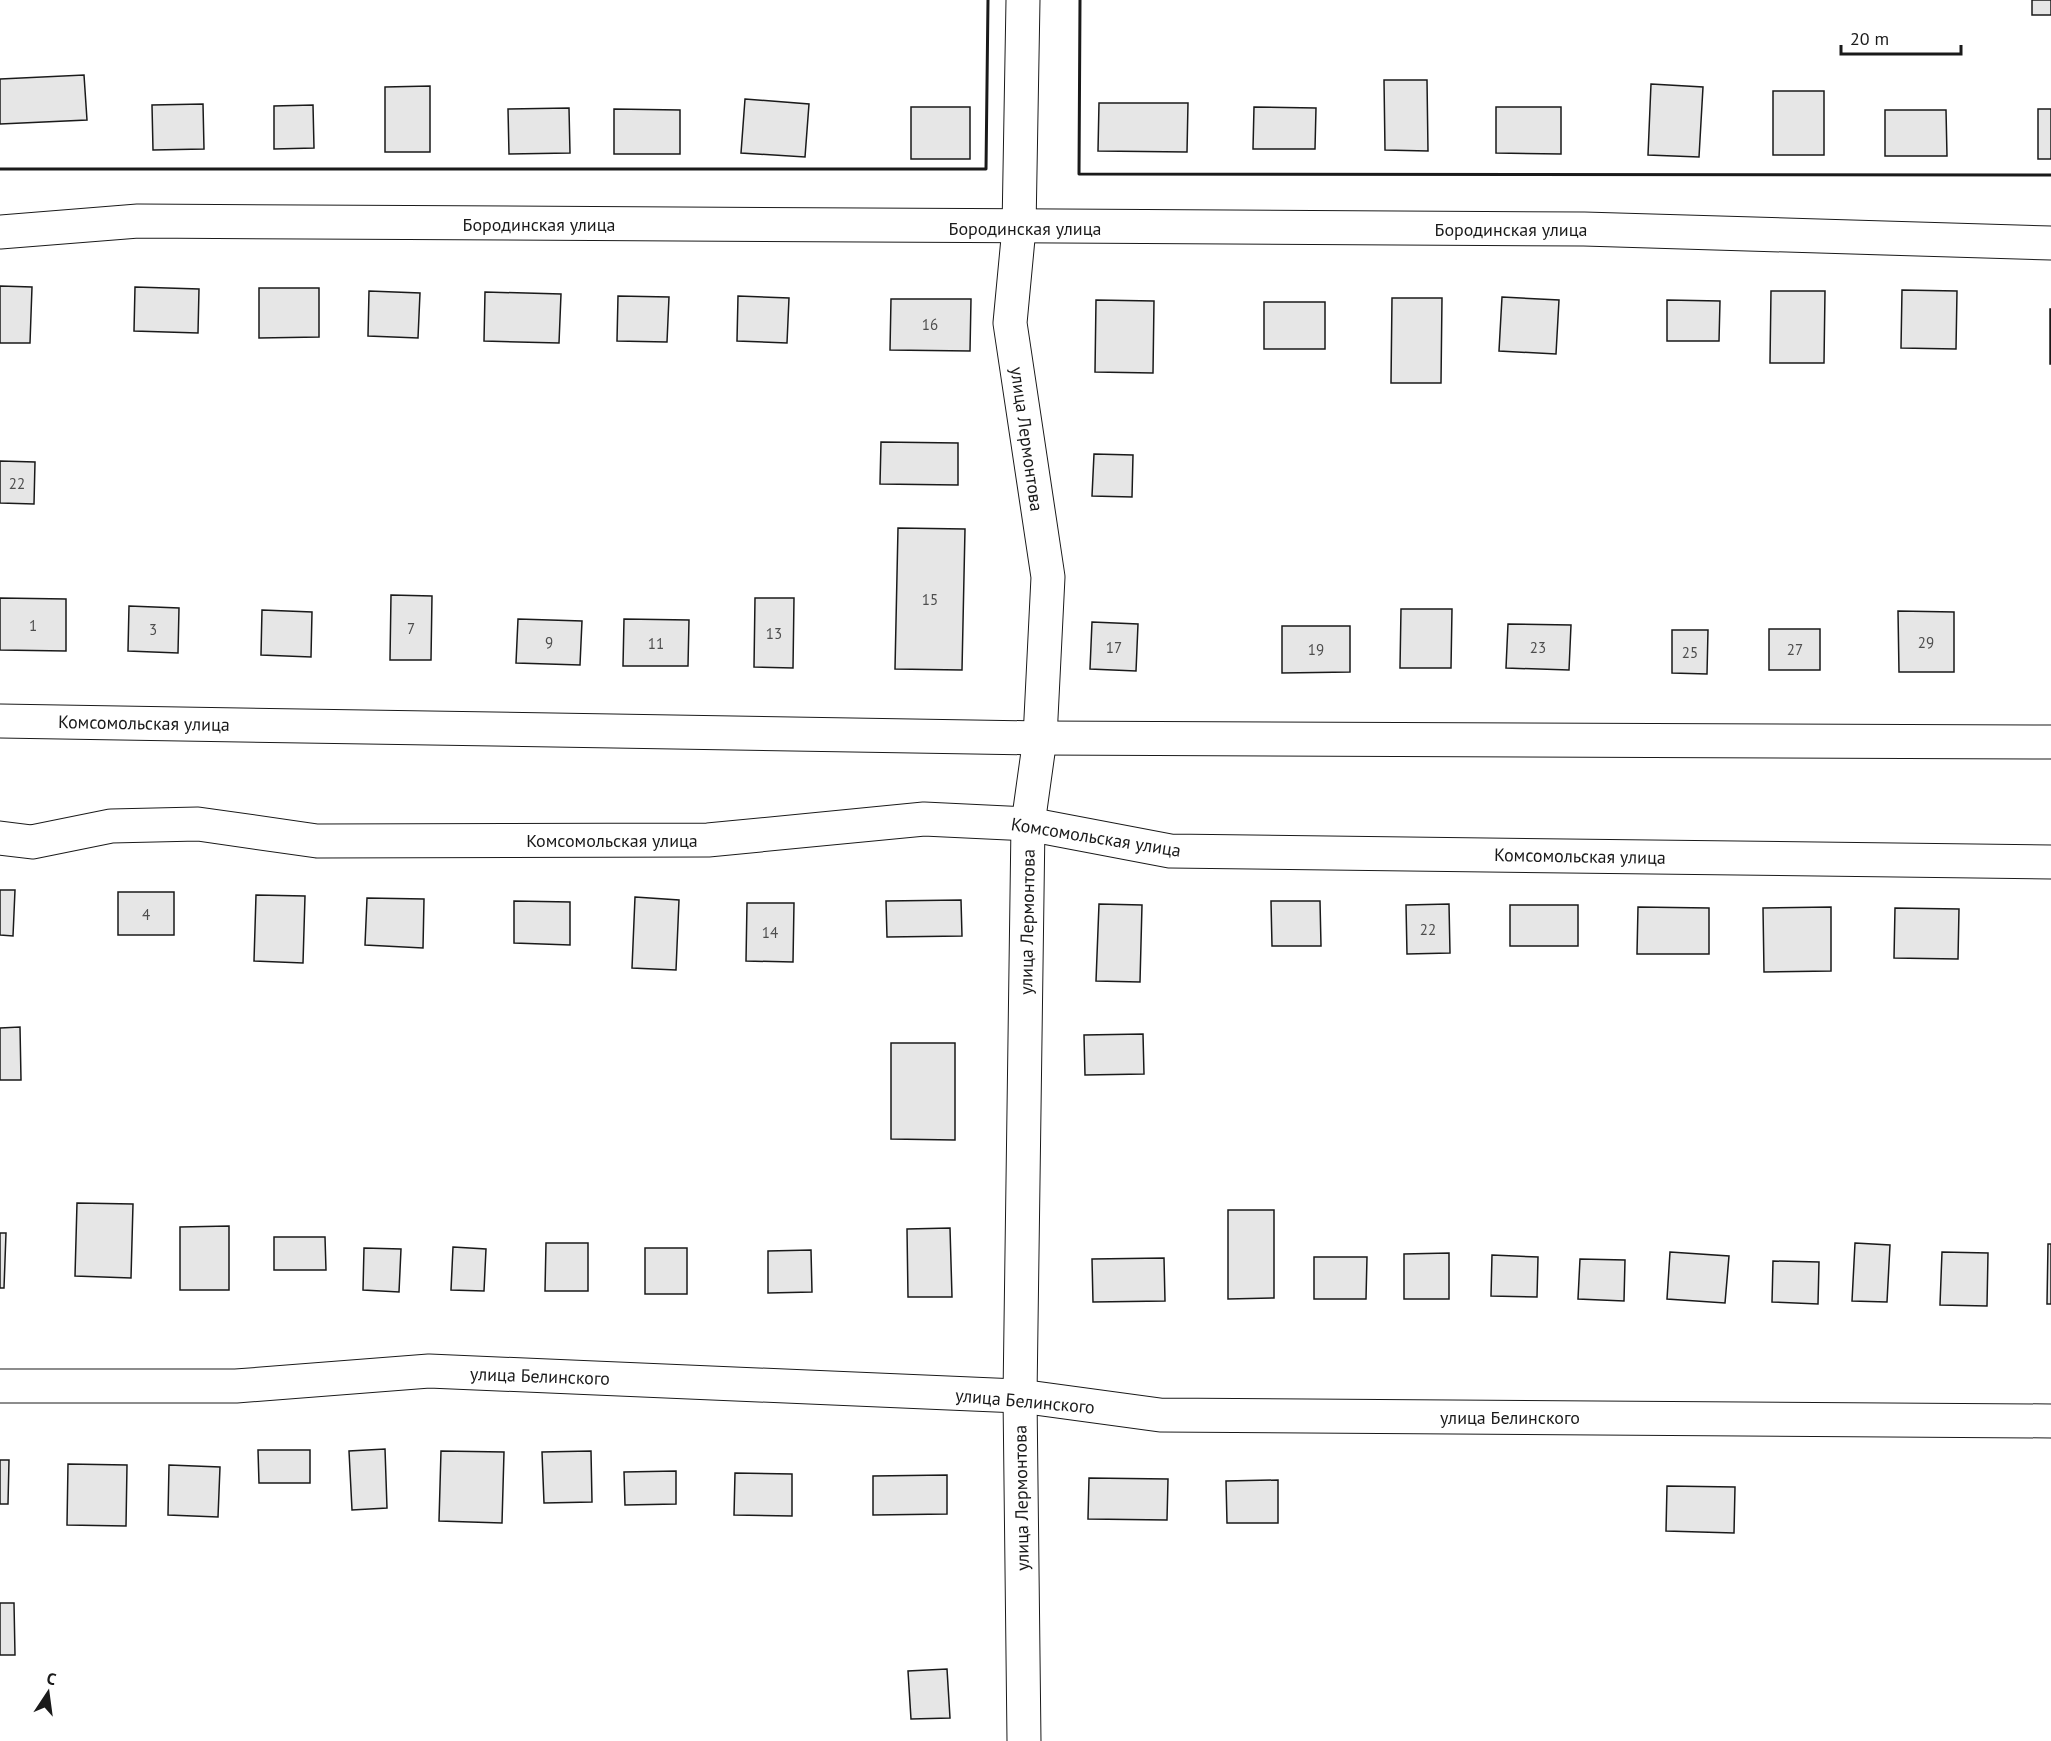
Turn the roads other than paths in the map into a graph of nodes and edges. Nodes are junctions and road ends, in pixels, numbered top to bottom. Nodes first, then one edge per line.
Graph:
1 (1023, 0) edge
2 (1019, 228) junction
3 (0, 232) edge
4 (2051, 243) edge
5 (0, 721) edge
6 (1040, 738) junction
7 (2051, 742) edge
8 (1028, 824) junction
9 (0, 838) edge
10 (2051, 862) edge
11 (0, 1386) edge
12 (1020, 1396) junction
13 (2051, 1421) edge
14 (1024, 1741) edge

1 - 2 street, улица Лермонтова
2 - 3 street, Бородинская улица
2 - 4 street, Бородинская улица
2 - 6 street, улица Лермонтова
5 - 6 street, Комсомольская улица
6 - 7 street, Комсомольская улица
6 - 8 street, улица Лермонтова
8 - 9 street, Комсомольская улица
8 - 10 street, Комсомольская улица
8 - 12 street, улица Лермонтова
11 - 12 street, улица Белинского
12 - 13 street, улица Белинского
12 - 14 street, улица Лермонтова

